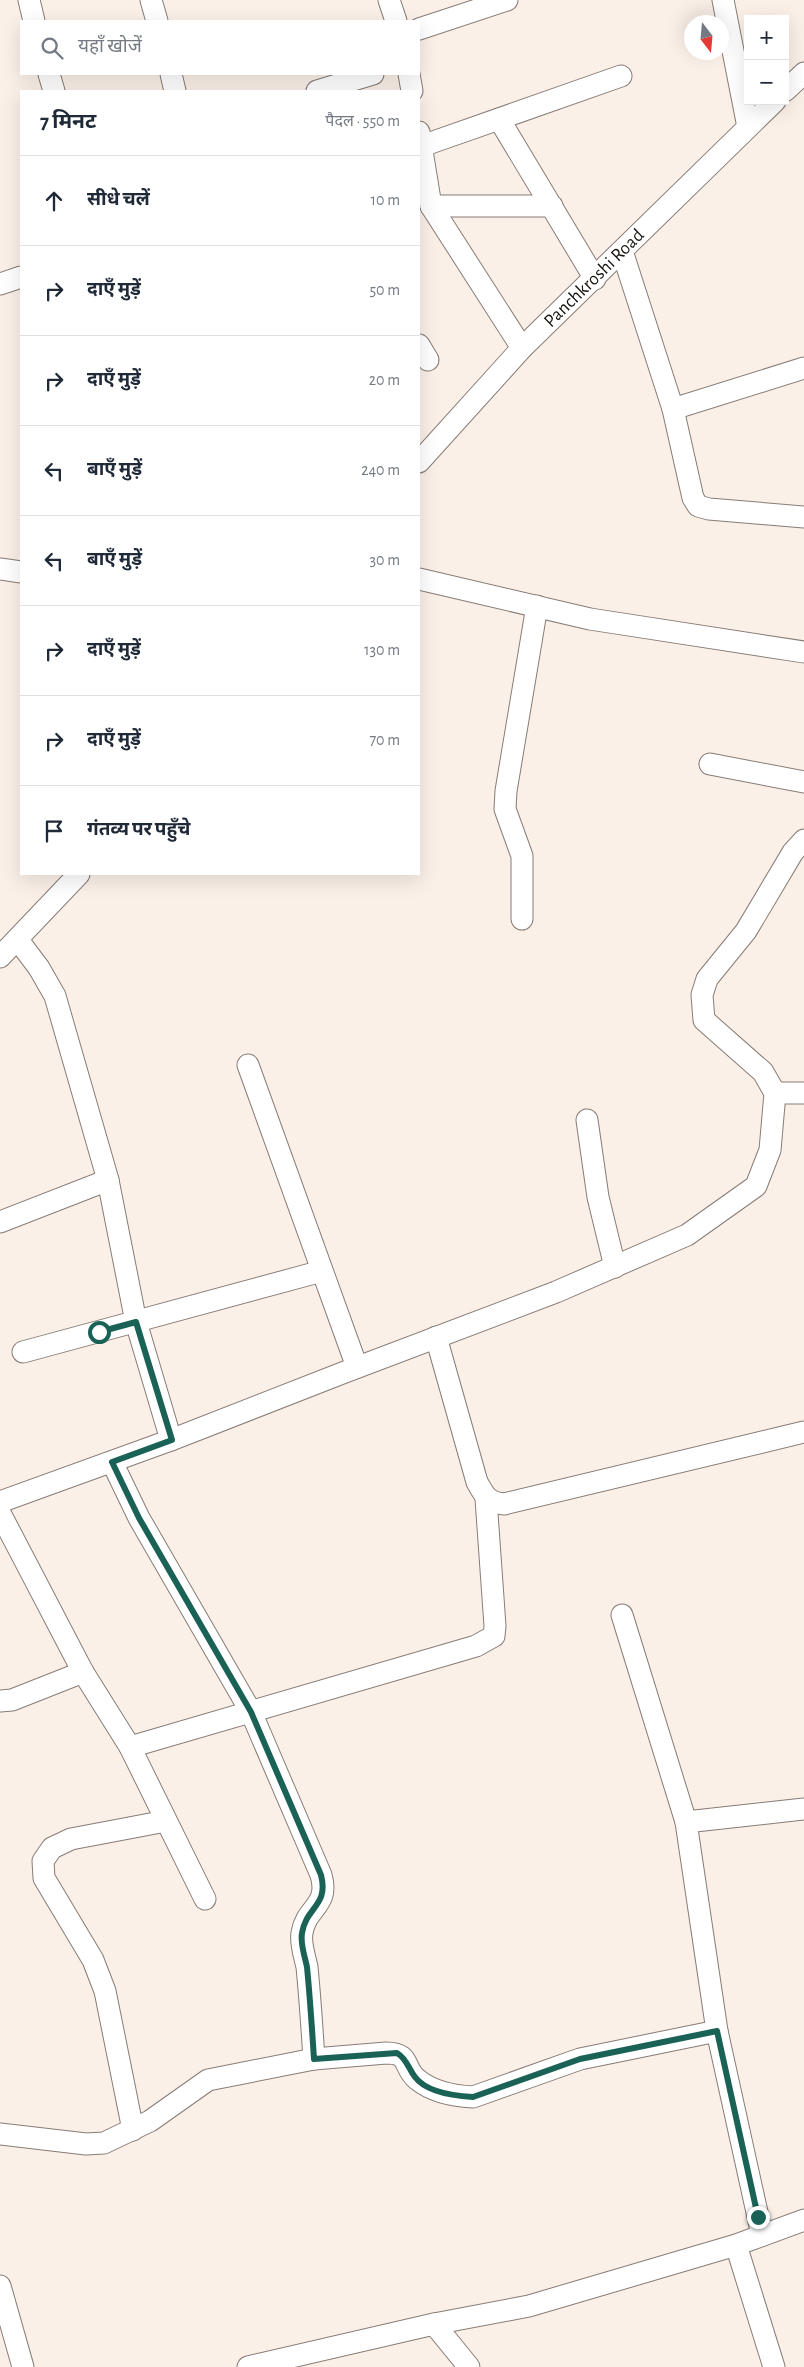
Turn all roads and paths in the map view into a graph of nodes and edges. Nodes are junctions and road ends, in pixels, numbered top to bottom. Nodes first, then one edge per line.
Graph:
1 (29, 0) edge
2 (151, 0) edge
3 (389, 0) edge
4 (507, 0) edge
5 (723, 0) edge
6 (34, 20) edge
7 (156, 20) edge
8 (396, 20) edge
9 (420, 29) edge
10 (804, 74) edge
11 (49, 75) edge
12 (171, 75) edge
13 (370, 75) edge
14 (409, 75) edge
15 (621, 76) dead end
16 (789, 87) edge
17 (54, 90) edge
18 (175, 90) edge
19 (320, 90) edge
20 (412, 90) edge
21 (771, 105) edge
22 (499, 119) junction
23 (748, 127) junction
24 (420, 142) edge
25 (431, 206) junction
26 (552, 206) junction
27 (622, 251) junction
28 (20, 278) edge
29 (595, 279) junction
30 (0, 284) edge
31 (522, 348) junction
32 (804, 368) edge
33 (673, 409) junction
34 (420, 461) edge
35 (804, 517) edge
36 (0, 569) edge
37 (20, 572) edge
38 (420, 579) edge
39 (537, 606) junction
40 (804, 652) edge
41 (710, 764) dead end
42 (804, 782) edge
43 (804, 840) edge
44 (78, 875) edge
45 (522, 919) dead end
46 (18, 940) junction
47 (0, 957) edge
48 (248, 1065) dead end
49 (775, 1093) junction
50 (804, 1093) edge
51 (587, 1120) dead end
52 (108, 1180) junction
53 (0, 1222) edge
54 (614, 1267) junction
55 (322, 1271) junction
56 (136, 1322) junction
57 (436, 1337) junction
58 (23, 1352) dead end
59 (357, 1367) junction
60 (804, 1432) edge
61 (172, 1440) junction
62 (112, 1462) junction
63 (486, 1499) junction
64 (0, 1502) edge
65 (0, 1513) edge
66 (622, 1615) dead end
67 (83, 1672) junction
68 (0, 1701) edge
69 (251, 1712) junction
70 (130, 1747) junction
71 (804, 1808) edge
72 (166, 1820) junction
73 (686, 1822) junction
74 (205, 1899) dead end
75 (717, 2031) junction
76 (314, 2059) junction
77 (133, 2130) junction
78 (0, 2134) edge
79 (804, 2220) edge
80 (762, 2235) junction
81 (736, 2245) junction
82 (0, 2286) edge
83 (434, 2324) junction
84 (23, 2367) edge
85 (248, 2367) edge
86 (469, 2367) edge
87 (774, 2367) edge

1 - 6 street
2 - 7 street
3 - 8 street
4 - 9 street
5 - 23 street
10 - 16 street
11 - 17 street
12 - 18 street
13 - 19 street
14 - 20 street
15 - 22 street
21 - 23 street, Panchkroshi Road
22 - 24 street
22 - 26 street
23 - 27 street, Panchkroshi Road
24 - 25 street
25 - 26 street
25 - 31 street
26 - 29 street
27 - 29 street, Panchkroshi Road
27 - 33 street
28 - 30 street
29 - 31 street, Panchkroshi Road
31 - 34 street, Panchkroshi Road
32 - 33 street
33 - 35 street
36 - 37 street
38 - 39 street
39 - 40 street
39 - 45 street
41 - 42 street
43 - 49 street
44 - 46 street
46 - 47 street
46 - 52 street
48 - 55 street
49 - 50 street
49 - 54 street
51 - 54 street
52 - 53 street
52 - 56 street
54 - 57 street
55 - 56 street
55 - 59 street
56 - 58 street
56 - 61 street
57 - 59 street
57 - 63 street
59 - 61 street
60 - 63 street
61 - 62 street
62 - 64 street
62 - 69 street
63 - 69 street
65 - 67 street
66 - 73 street
67 - 68 street
67 - 70 street
69 - 70 street
69 - 76 street
70 - 72 street
71 - 73 street
72 - 74 street
72 - 77 street
73 - 75 street
75 - 76 street
75 - 80 street
76 - 77 street
77 - 78 street
79 - 80 street
80 - 81 street
81 - 83 street
81 - 87 street
82 - 84 street
83 - 85 street
83 - 86 street

